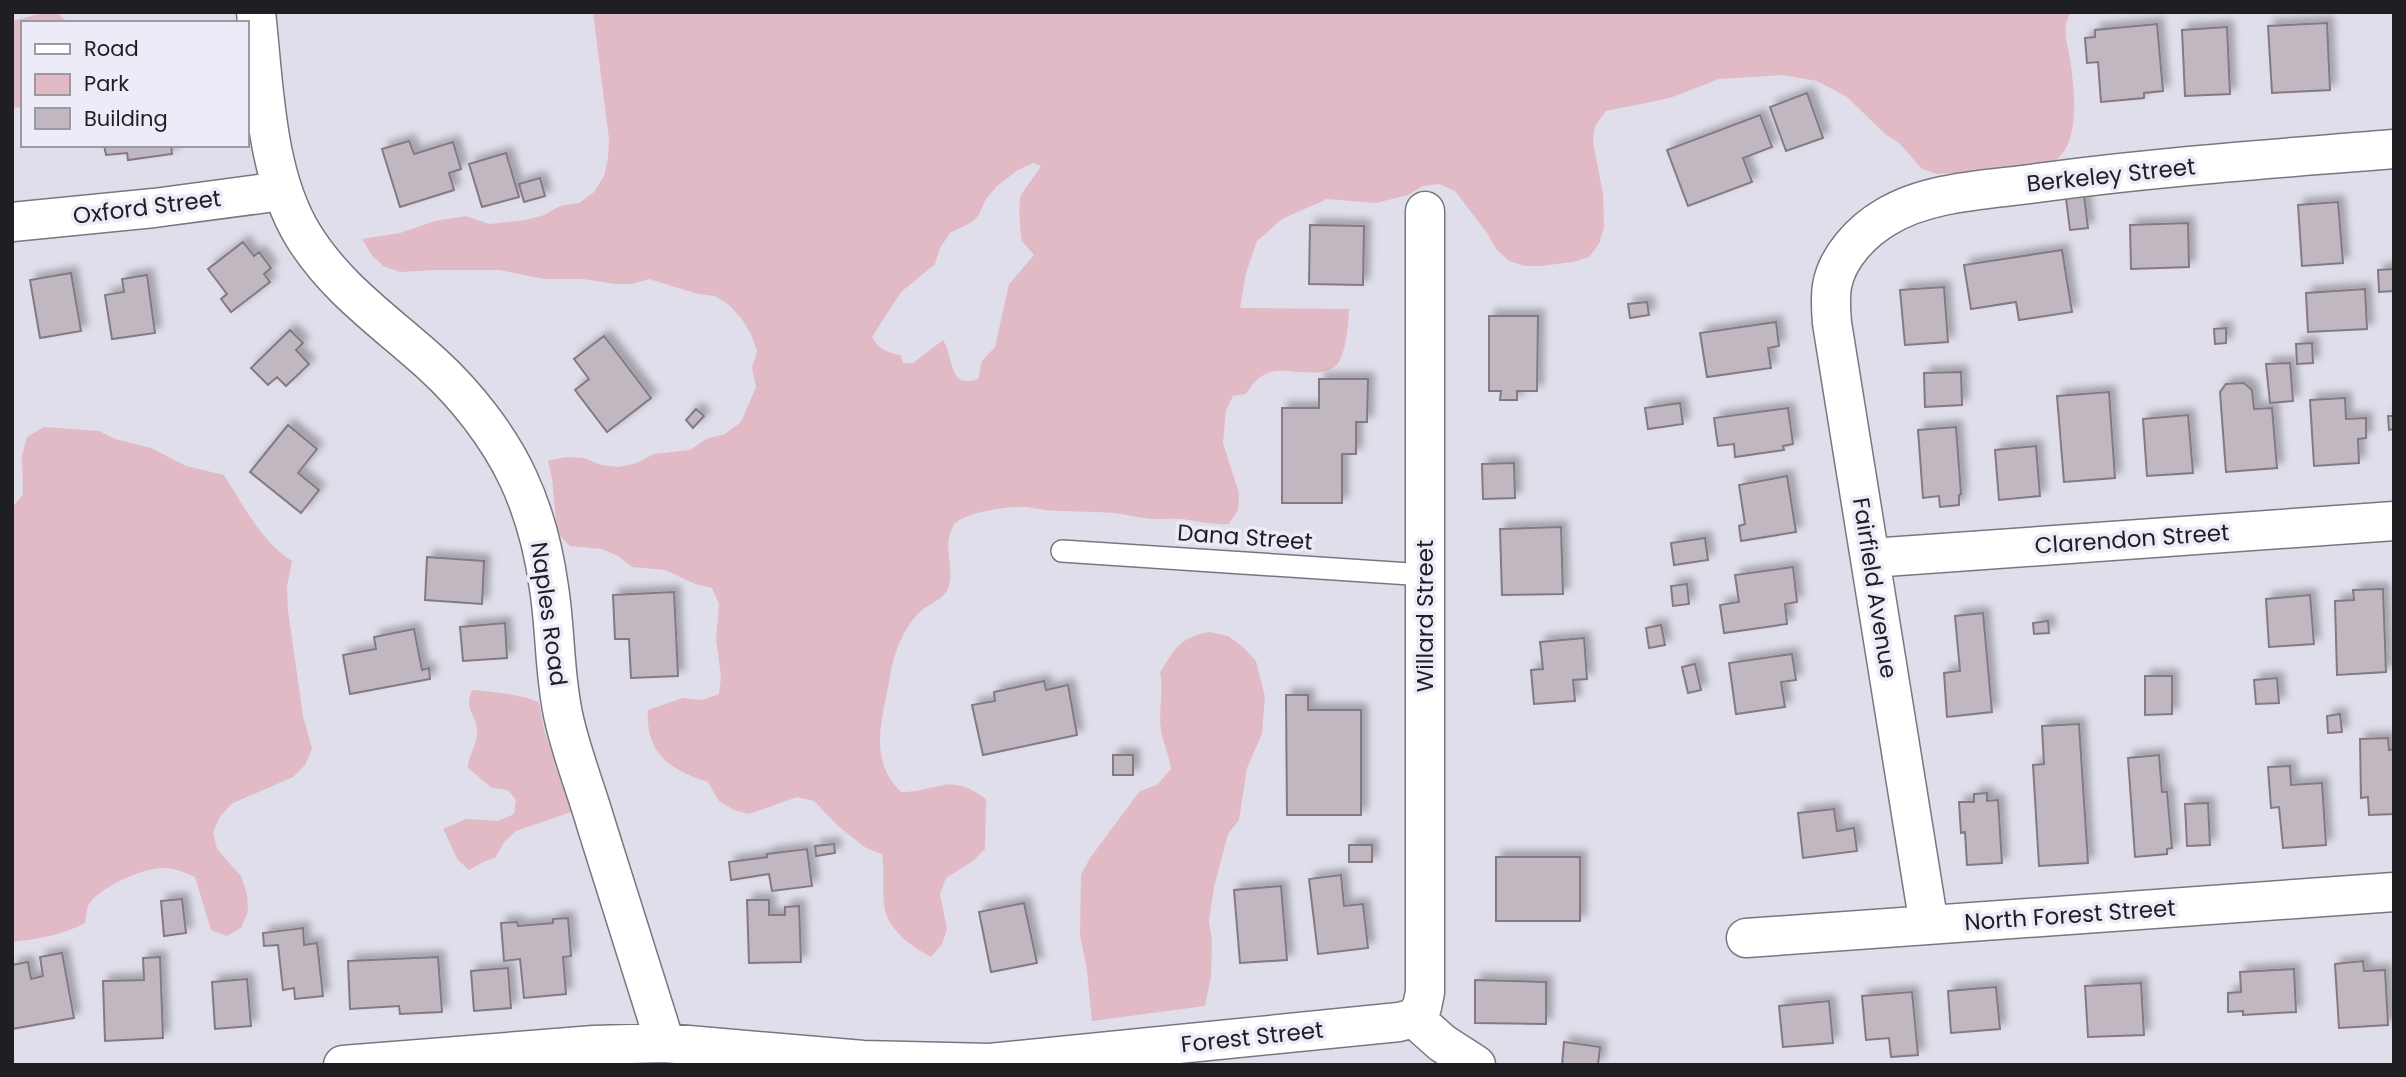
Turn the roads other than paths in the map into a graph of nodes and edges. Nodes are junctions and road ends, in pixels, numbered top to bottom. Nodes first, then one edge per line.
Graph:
1 (256, 12) edge
2 (2394, 149) edge
3 (282, 191) junction
4 (1425, 211) dead end
5 (12, 222) edge
6 (1846, 253) joint
7 (2394, 521) edge
8 (1062, 551) dead end
9 (1871, 558) junction
10 (1425, 575) junction
11 (2394, 892) edge
12 (1929, 925) junction
13 (1746, 938) dead end
14 (1414, 1018) junction
15 (665, 1043) junction
16 (343, 1065) edge
17 (1476, 1065) edge

1 - 3 street, Naples Road
2 - 6 street, Berkeley Street
3 - 5 street, Oxford Street
3 - 15 street, Naples Road
4 - 10 street, Willard Street
6 - 9 street, Fairfield Avenue
7 - 9 street, Clarendon Street
8 - 10 lane, Dana Street
9 - 12 street, Fairfield Avenue
10 - 14 street, Willard Street
11 - 12 street, North Forest Street
12 - 13 street, North Forest Street
14 - 15 street, Forest Street
14 - 17 street
15 - 16 street, Forest Street

